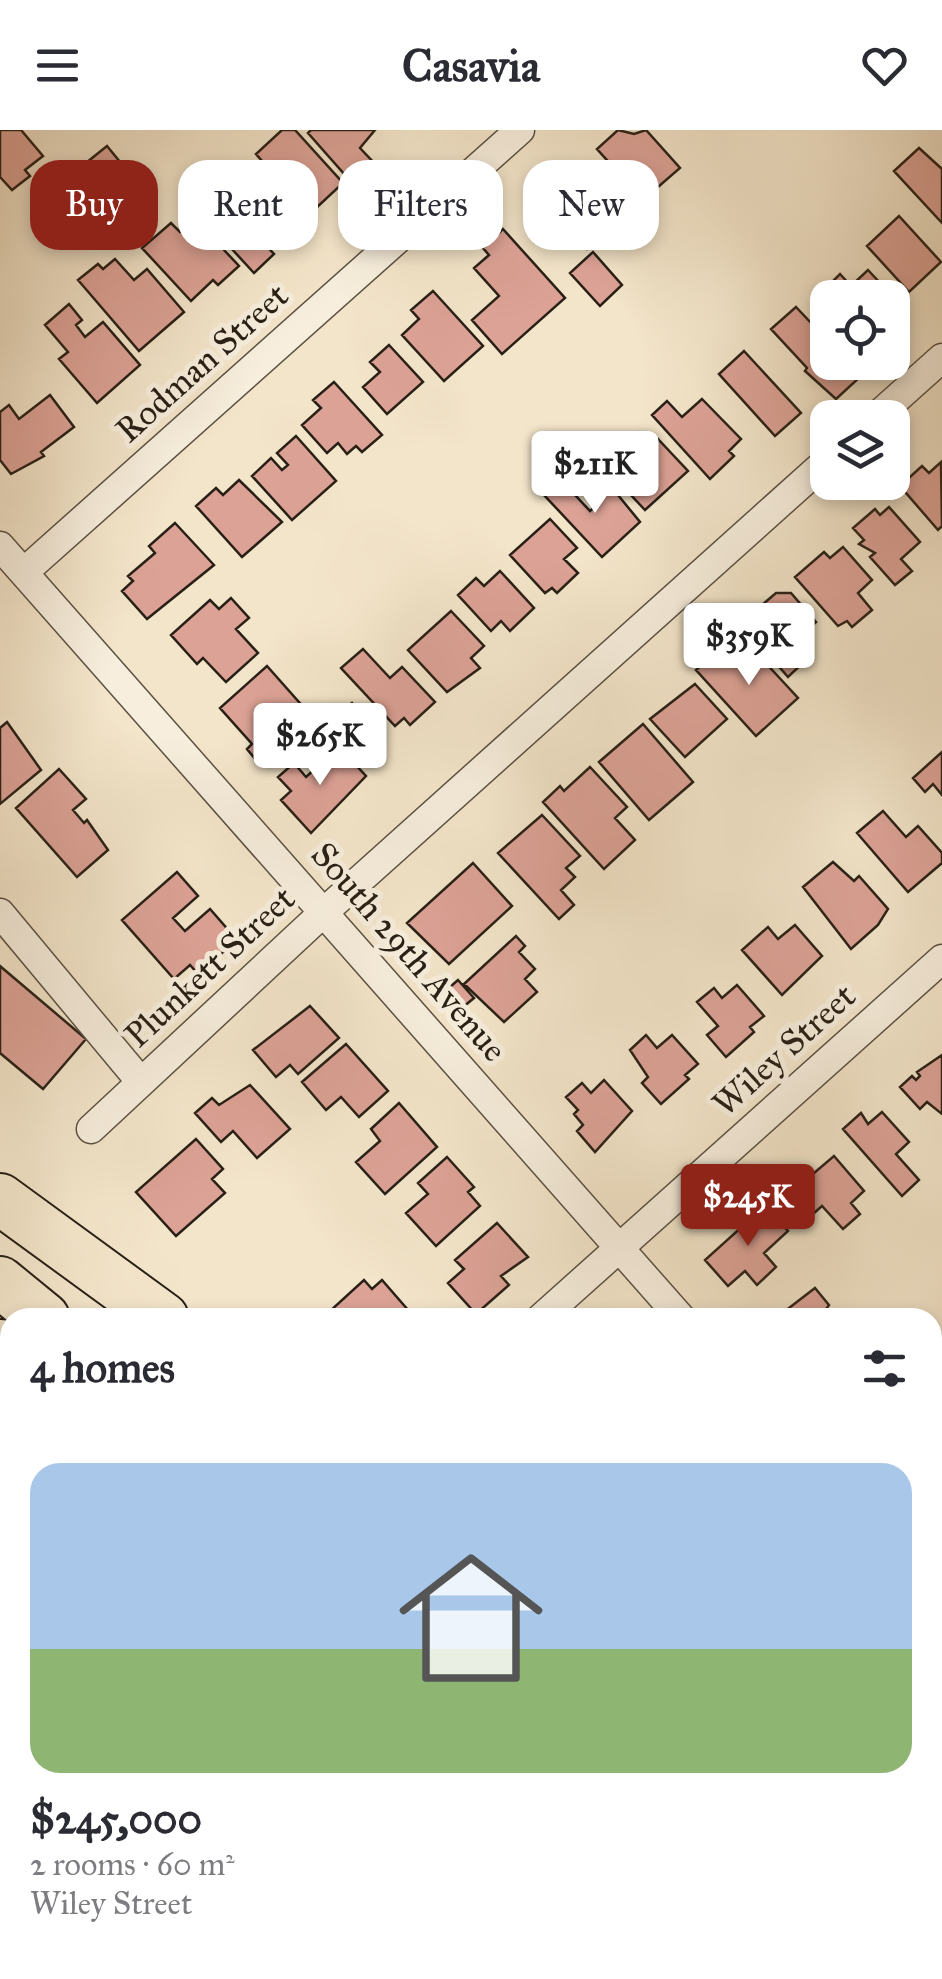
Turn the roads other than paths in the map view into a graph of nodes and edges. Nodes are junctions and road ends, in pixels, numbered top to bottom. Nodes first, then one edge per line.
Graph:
1 (520, 130) edge
2 (942, 358) edge
3 (895, 400) edge
4 (810, 476) edge
5 (0, 546) edge
6 (24, 572) junction
7 (0, 912) edge
8 (324, 912) junction
9 (942, 959) edge
10 (142, 1082) junction
11 (91, 1129) dead end
12 (0, 1199) edge
13 (618, 1249) junction
14 (0, 1282) edge
15 (32, 1308) edge
16 (149, 1308) edge
17 (552, 1308) edge
18 (672, 1308) edge

1 - 6 street, Rodman Street
2 - 3 street
4 - 8 street, Plunkett Street
5 - 6 street, South 29th Avenue
6 - 8 street, South 29th Avenue
7 - 10 street
8 - 10 street, Plunkett Street
8 - 13 street, South 29th Avenue
9 - 13 street, Wiley Street
10 - 11 street, Plunkett Street
12 - 16 highway
13 - 17 street, Wiley Street
13 - 18 street, South 29th Avenue
14 - 15 highway

